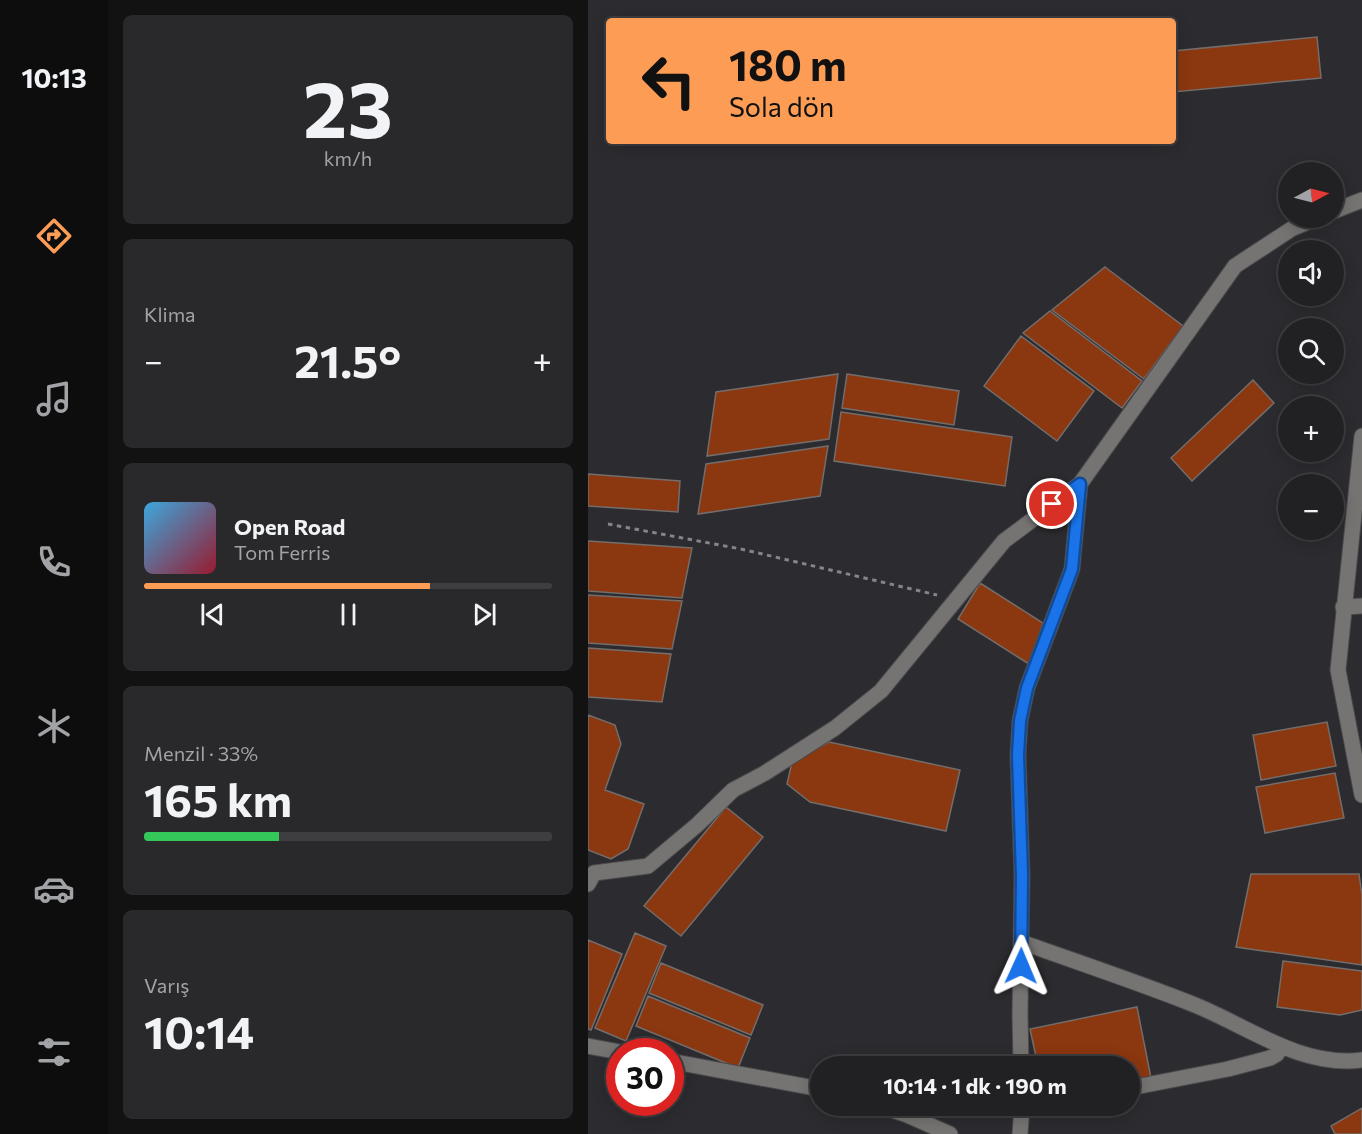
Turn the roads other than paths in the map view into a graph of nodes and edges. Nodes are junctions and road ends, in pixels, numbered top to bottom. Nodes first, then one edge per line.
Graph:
1 (1362, 200) edge
2 (1344, 207) edge
3 (1293, 228) edge
4 (1362, 436) edge
5 (1080, 484) junction
6 (1362, 606) edge
7 (1343, 608) junction
8 (1362, 795) edge
9 (590, 875) edge
10 (1021, 942) junction
11 (1280, 1045) junction
12 (588, 1046) edge
13 (606, 1049) edge
14 (1022, 1056) edge
15 (1362, 1060) edge
16 (684, 1064) edge
17 (1140, 1086) edge
18 (810, 1087) edge
19 (903, 1116) edge
20 (1023, 1116) edge
21 (941, 1132) edge
22 (1020, 1134) edge

1 - 2 street
3 - 5 street
4 - 7 street
5 - 9 street
5 - 10 street
6 - 7 street
7 - 8 street
10 - 11 street
10 - 14 street
11 - 15 street
11 - 17 street
12 - 13 street
16 - 18 street
19 - 21 street
20 - 22 street

